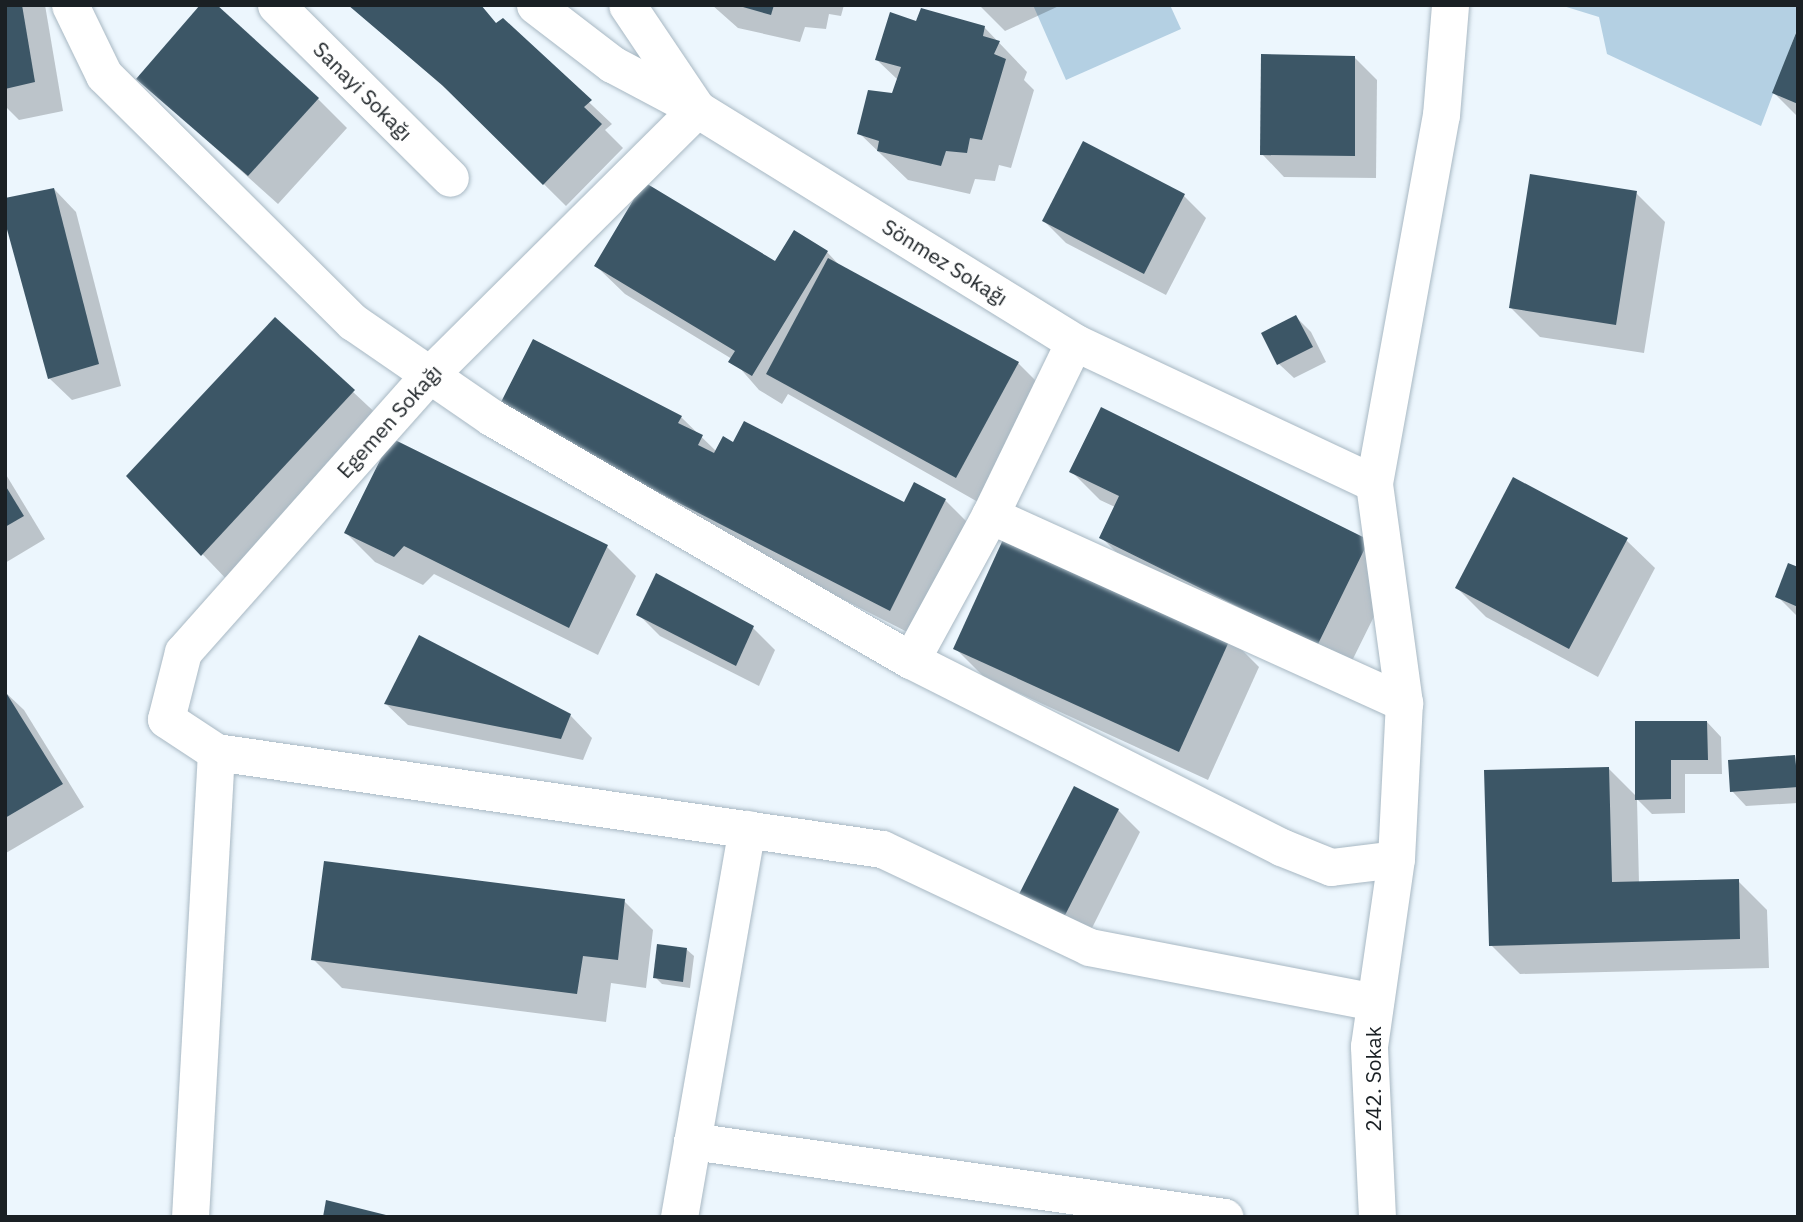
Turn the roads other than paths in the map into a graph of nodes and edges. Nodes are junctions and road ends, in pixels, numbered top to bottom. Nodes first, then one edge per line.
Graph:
1 (70, 5) edge
2 (276, 5) edge
3 (535, 5) edge
4 (627, 5) edge
5 (1450, 5) edge
6 (697, 109) junction
7 (450, 177) dead end
8 (1074, 342) junction
9 (429, 375) junction
10 (1374, 483) junction
11 (990, 515) junction
12 (911, 660) junction
13 (1404, 703) junction
14 (216, 752) junction
15 (747, 829) junction
16 (1396, 859) junction
17 (1376, 1002) junction
18 (692, 1142) junction
19 (190, 1217) edge
20 (679, 1217) edge
21 (1225, 1217) edge
22 (1377, 1217) edge

1 - 9 street
2 - 7 street, Sanayi Sokağı
3 - 6 street, Sönmez Sokağı
4 - 6 street
5 - 10 street, 242. Sokak
6 - 8 street, Sönmez Sokağı
6 - 9 street, Egemen Sokağı
8 - 10 street, Sönmez Sokağı
8 - 11 street
9 - 12 street
9 - 14 street, Egemen Sokağı
10 - 13 street, 242. Sokak
11 - 12 street
11 - 13 street
12 - 16 street
13 - 16 street, 242. Sokak
14 - 15 street
14 - 19 street
15 - 17 street
15 - 18 street
16 - 17 street, 242. Sokak
17 - 22 street, 242. Sokak
18 - 20 street
18 - 21 street

